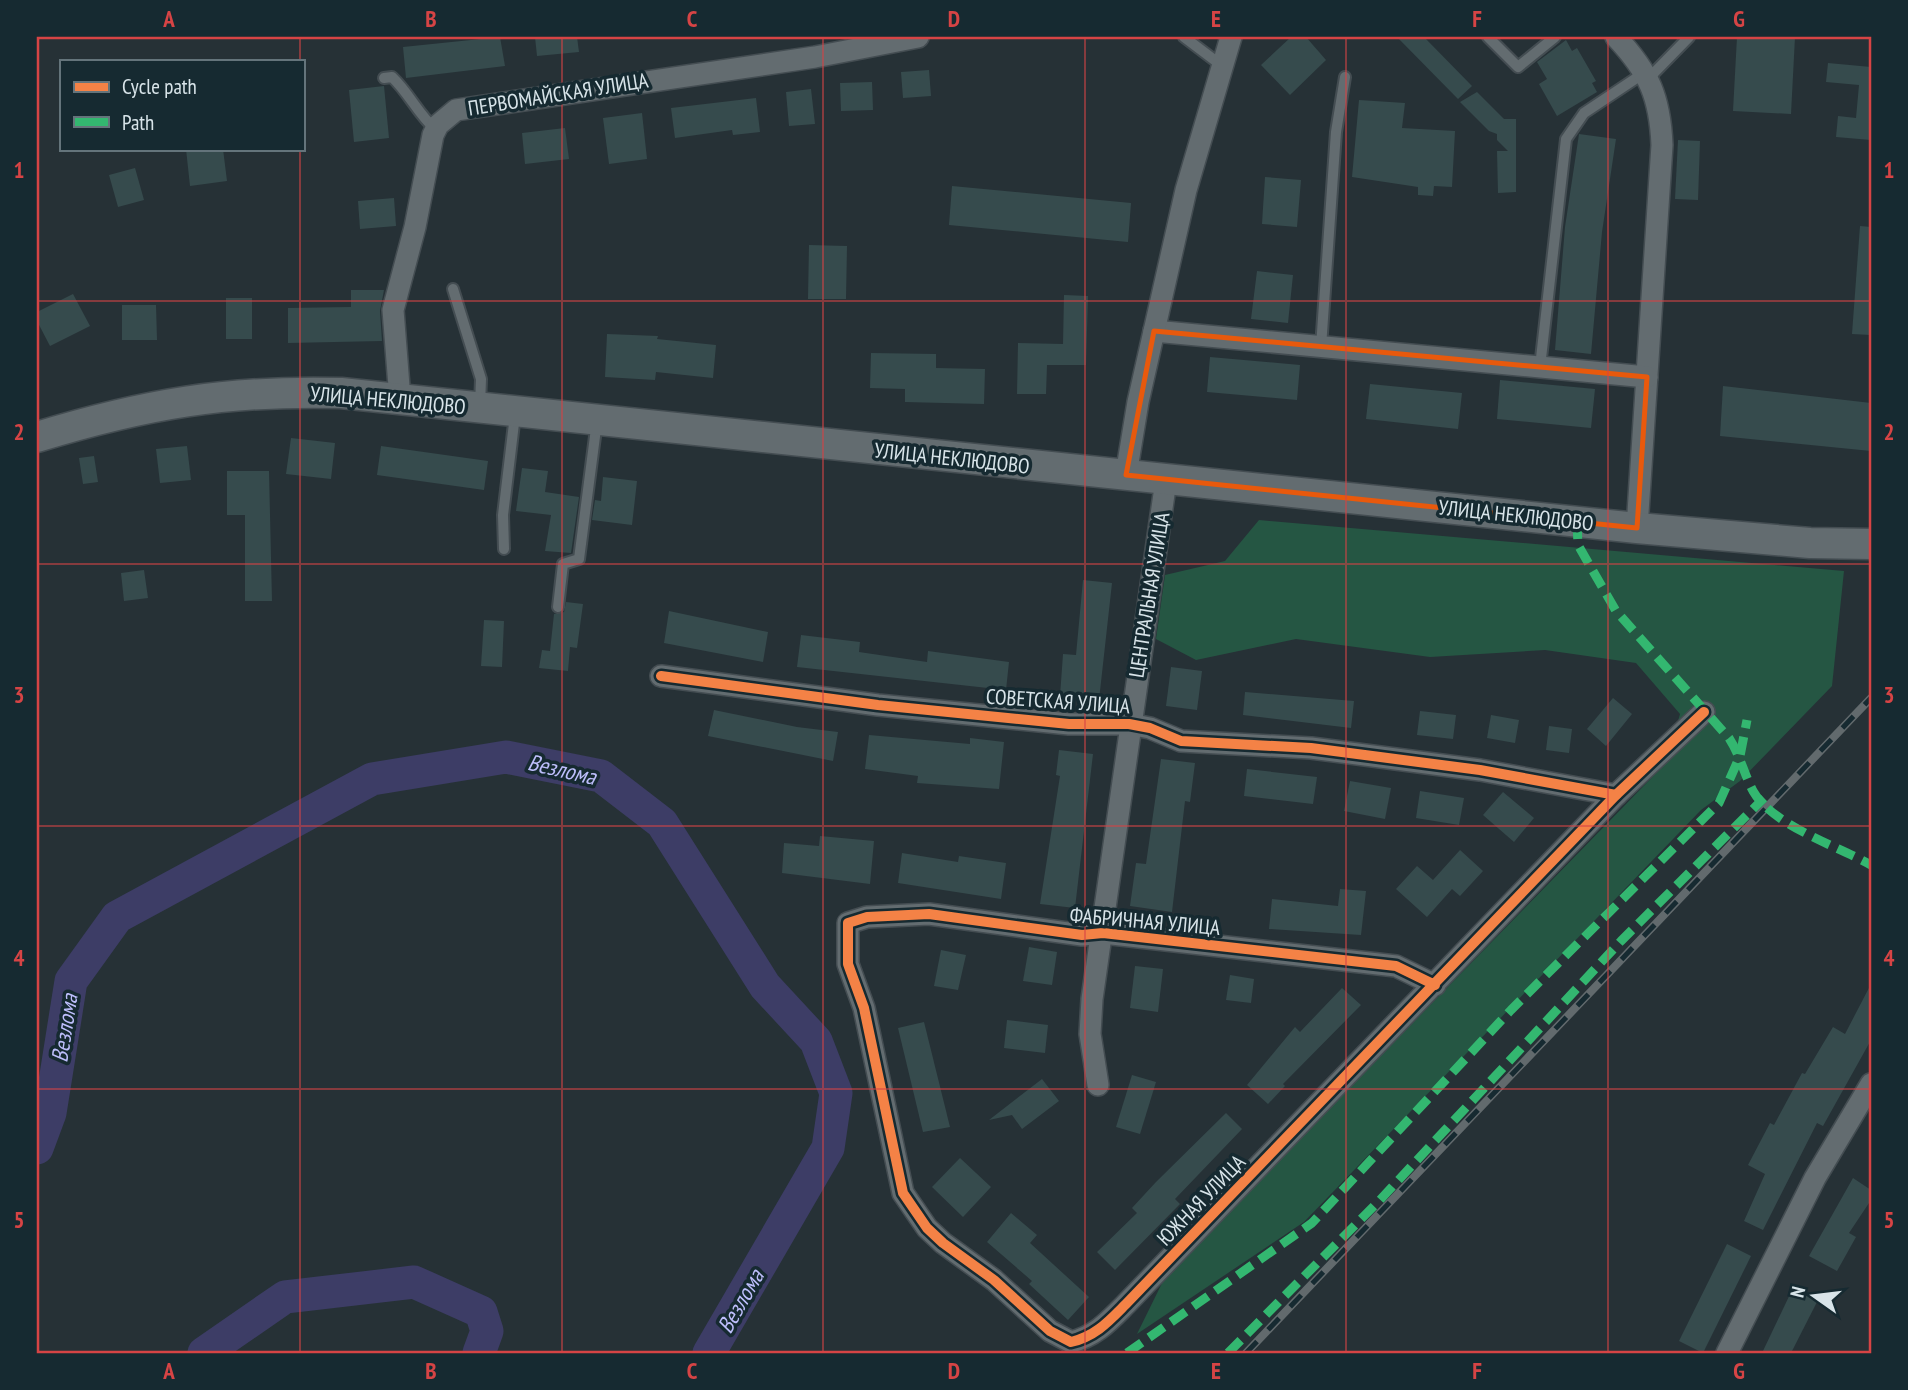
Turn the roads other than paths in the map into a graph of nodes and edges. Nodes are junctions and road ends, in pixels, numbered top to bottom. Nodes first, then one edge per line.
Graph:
1 (918, 37) edge
2 (1184, 37) edge
3 (1231, 37) edge
4 (1488, 37) edge
5 (1555, 37) edge
6 (1616, 37) edge
7 (1689, 37) edge
8 (1220, 65) junction
9 (1646, 76) junction
10 (1345, 77) dead end
11 (384, 78) dead end
12 (436, 130) junction
13 (453, 289) dead end
14 (1154, 331) junction
15 (1321, 347) junction
16 (1540, 367) junction
17 (1647, 377) junction
18 (400, 399) junction
19 (480, 408) junction
20 (516, 412) junction
21 (597, 421) junction
22 (37, 437) edge
23 (1126, 475) junction
24 (1166, 480) junction
25 (1637, 528) junction
26 (1871, 544) edge
27 (504, 550) dead end
28 (558, 607) dead end
29 (661, 676) dead end
30 (1704, 712) dead end
31 (1129, 724) junction
32 (1616, 795) junction
33 (848, 923) joint
34 (1103, 933) junction
35 (1435, 985) junction
36 (1871, 1084) edge
37 (1098, 1085) dead end
38 (1727, 1353) edge

1 - 12 street, ПЕРВОМАЙСКАЯ УЛИЦА
2 - 8 lane
3 - 8 street
4 - 5 lane
6 - 9 street
7 - 9 lane
8 - 14 street
9 - 16 lane
9 - 17 street
10 - 15 lane
11 - 12 lane
12 - 18 street
13 - 19 lane
14 - 15 street
14 - 23 street
15 - 16 street
16 - 17 street
17 - 25 street
18 - 19 main road, УЛИЦА НЕКЛЮДОВО
18 - 22 main road, УЛИЦА НЕКЛЮДОВО
19 - 20 main road, УЛИЦА НЕКЛЮДОВО
20 - 21 main road, УЛИЦА НЕКЛЮДОВО
20 - 27 lane
21 - 23 main road, УЛИЦА НЕКЛЮДОВО
21 - 28 lane
23 - 24 main road, УЛИЦА НЕКЛЮДОВО
24 - 25 main road, УЛИЦА НЕКЛЮДОВО
24 - 31 street, ЦЕНТРАЛЬНАЯ УЛИЦА
25 - 26 main road, УЛИЦА НЕКЛЮДОВО
29 - 31 street, СОВЕТСКАЯ УЛИЦА
30 - 32 street, ЮЖНАЯ УЛИЦА
31 - 32 street, СОВЕТСКАЯ УЛИЦА
31 - 34 street, ЦЕНТРАЛЬНАЯ УЛИЦА
32 - 35 street, ЮЖНАЯ УЛИЦА
33 - 34 street, ФАБРИЧНАЯ УЛИЦА
33 - 35 street, ЮЖНАЯ УЛИЦА
34 - 35 street, ФАБРИЧНАЯ УЛИЦА
34 - 37 street, ЦЕНТРАЛЬНАЯ УЛИЦА
36 - 38 street

